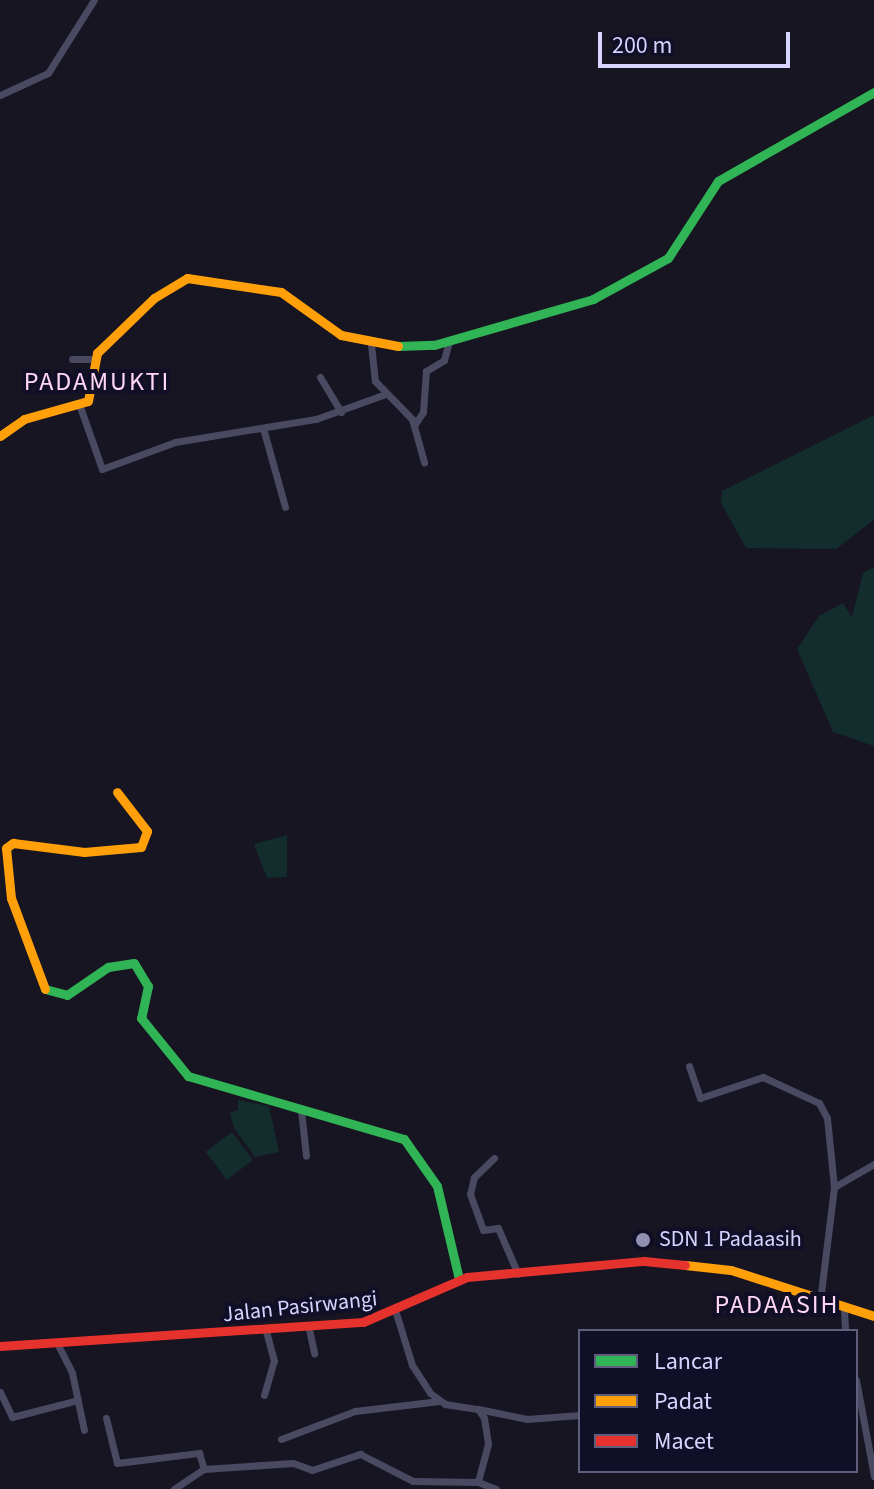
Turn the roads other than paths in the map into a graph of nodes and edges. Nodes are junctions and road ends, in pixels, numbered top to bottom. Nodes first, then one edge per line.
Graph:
1 (94, 0) edge
2 (874, 92) edge
3 (0, 95) edge
4 (449, 341) junction
5 (371, 344) junction
6 (72, 359) dead end
7 (93, 359) junction
8 (320, 377) dead end
9 (383, 395) junction
10 (79, 404) junction
11 (341, 412) junction
12 (415, 424) junction
13 (263, 428) junction
14 (0, 436) edge
15 (424, 462) dead end
16 (285, 507) dead end
17 (117, 792) dead end
18 (3, 847) edge
19 (689, 1066) dead end
20 (301, 1110) junction
21 (306, 1156) dead end
22 (494, 1158) dead end
23 (874, 1164) edge
24 (834, 1187) junction
25 (518, 1274) junction
26 (459, 1279) junction
27 (820, 1301) junction
28 (844, 1309) junction
29 (396, 1313) junction
30 (874, 1316) edge
31 (309, 1329) junction
32 (845, 1329) edge
33 (266, 1332) junction
34 (58, 1345) junction
35 (0, 1346) edge
36 (314, 1353) dead end
37 (858, 1391) edge
38 (0, 1392) edge
39 (264, 1395) dead end
40 (78, 1400) junction
41 (439, 1401) junction
42 (478, 1409) junction
43 (578, 1415) edge
44 (106, 1418) dead end
45 (858, 1429) edge
46 (865, 1429) junction
47 (84, 1430) dead end
48 (281, 1439) dead end
49 (204, 1469) junction
50 (874, 1476) edge
51 (478, 1482) junction
52 (174, 1489) edge
53 (496, 1489) edge

1 - 3 street
2 - 4 street
4 - 5 street
4 - 12 street
5 - 7 street
5 - 9 street
6 - 7 street
7 - 10 street
8 - 11 street
9 - 11 street
9 - 12 street
10 - 13 street
10 - 14 street
11 - 13 street
12 - 15 street
13 - 16 street
17 - 18 street
18 - 20 street
19 - 24 street
20 - 21 street
20 - 26 street
22 - 25 street
23 - 24 street
24 - 27 street
25 - 26 street, Jalan Pasirwangi
25 - 27 street, Jalan Pasirwangi
26 - 29 street, Jalan Pasirwangi
27 - 28 street, Jalan Pasirwangi
28 - 30 street, Jalan Pasirwangi
28 - 32 street
29 - 31 street, Jalan Pasirwangi
29 - 41 street
31 - 33 street, Jalan Pasirwangi
31 - 36 street
33 - 34 street, Jalan Pasirwangi
33 - 39 street
34 - 35 street, Jalan Pasirwangi
34 - 40 street
37 - 46 street
38 - 40 street
40 - 47 street
41 - 42 street
41 - 48 street
42 - 43 street
42 - 51 street
44 - 49 street
45 - 46 street
46 - 50 street
49 - 51 street
49 - 52 street
51 - 53 street

